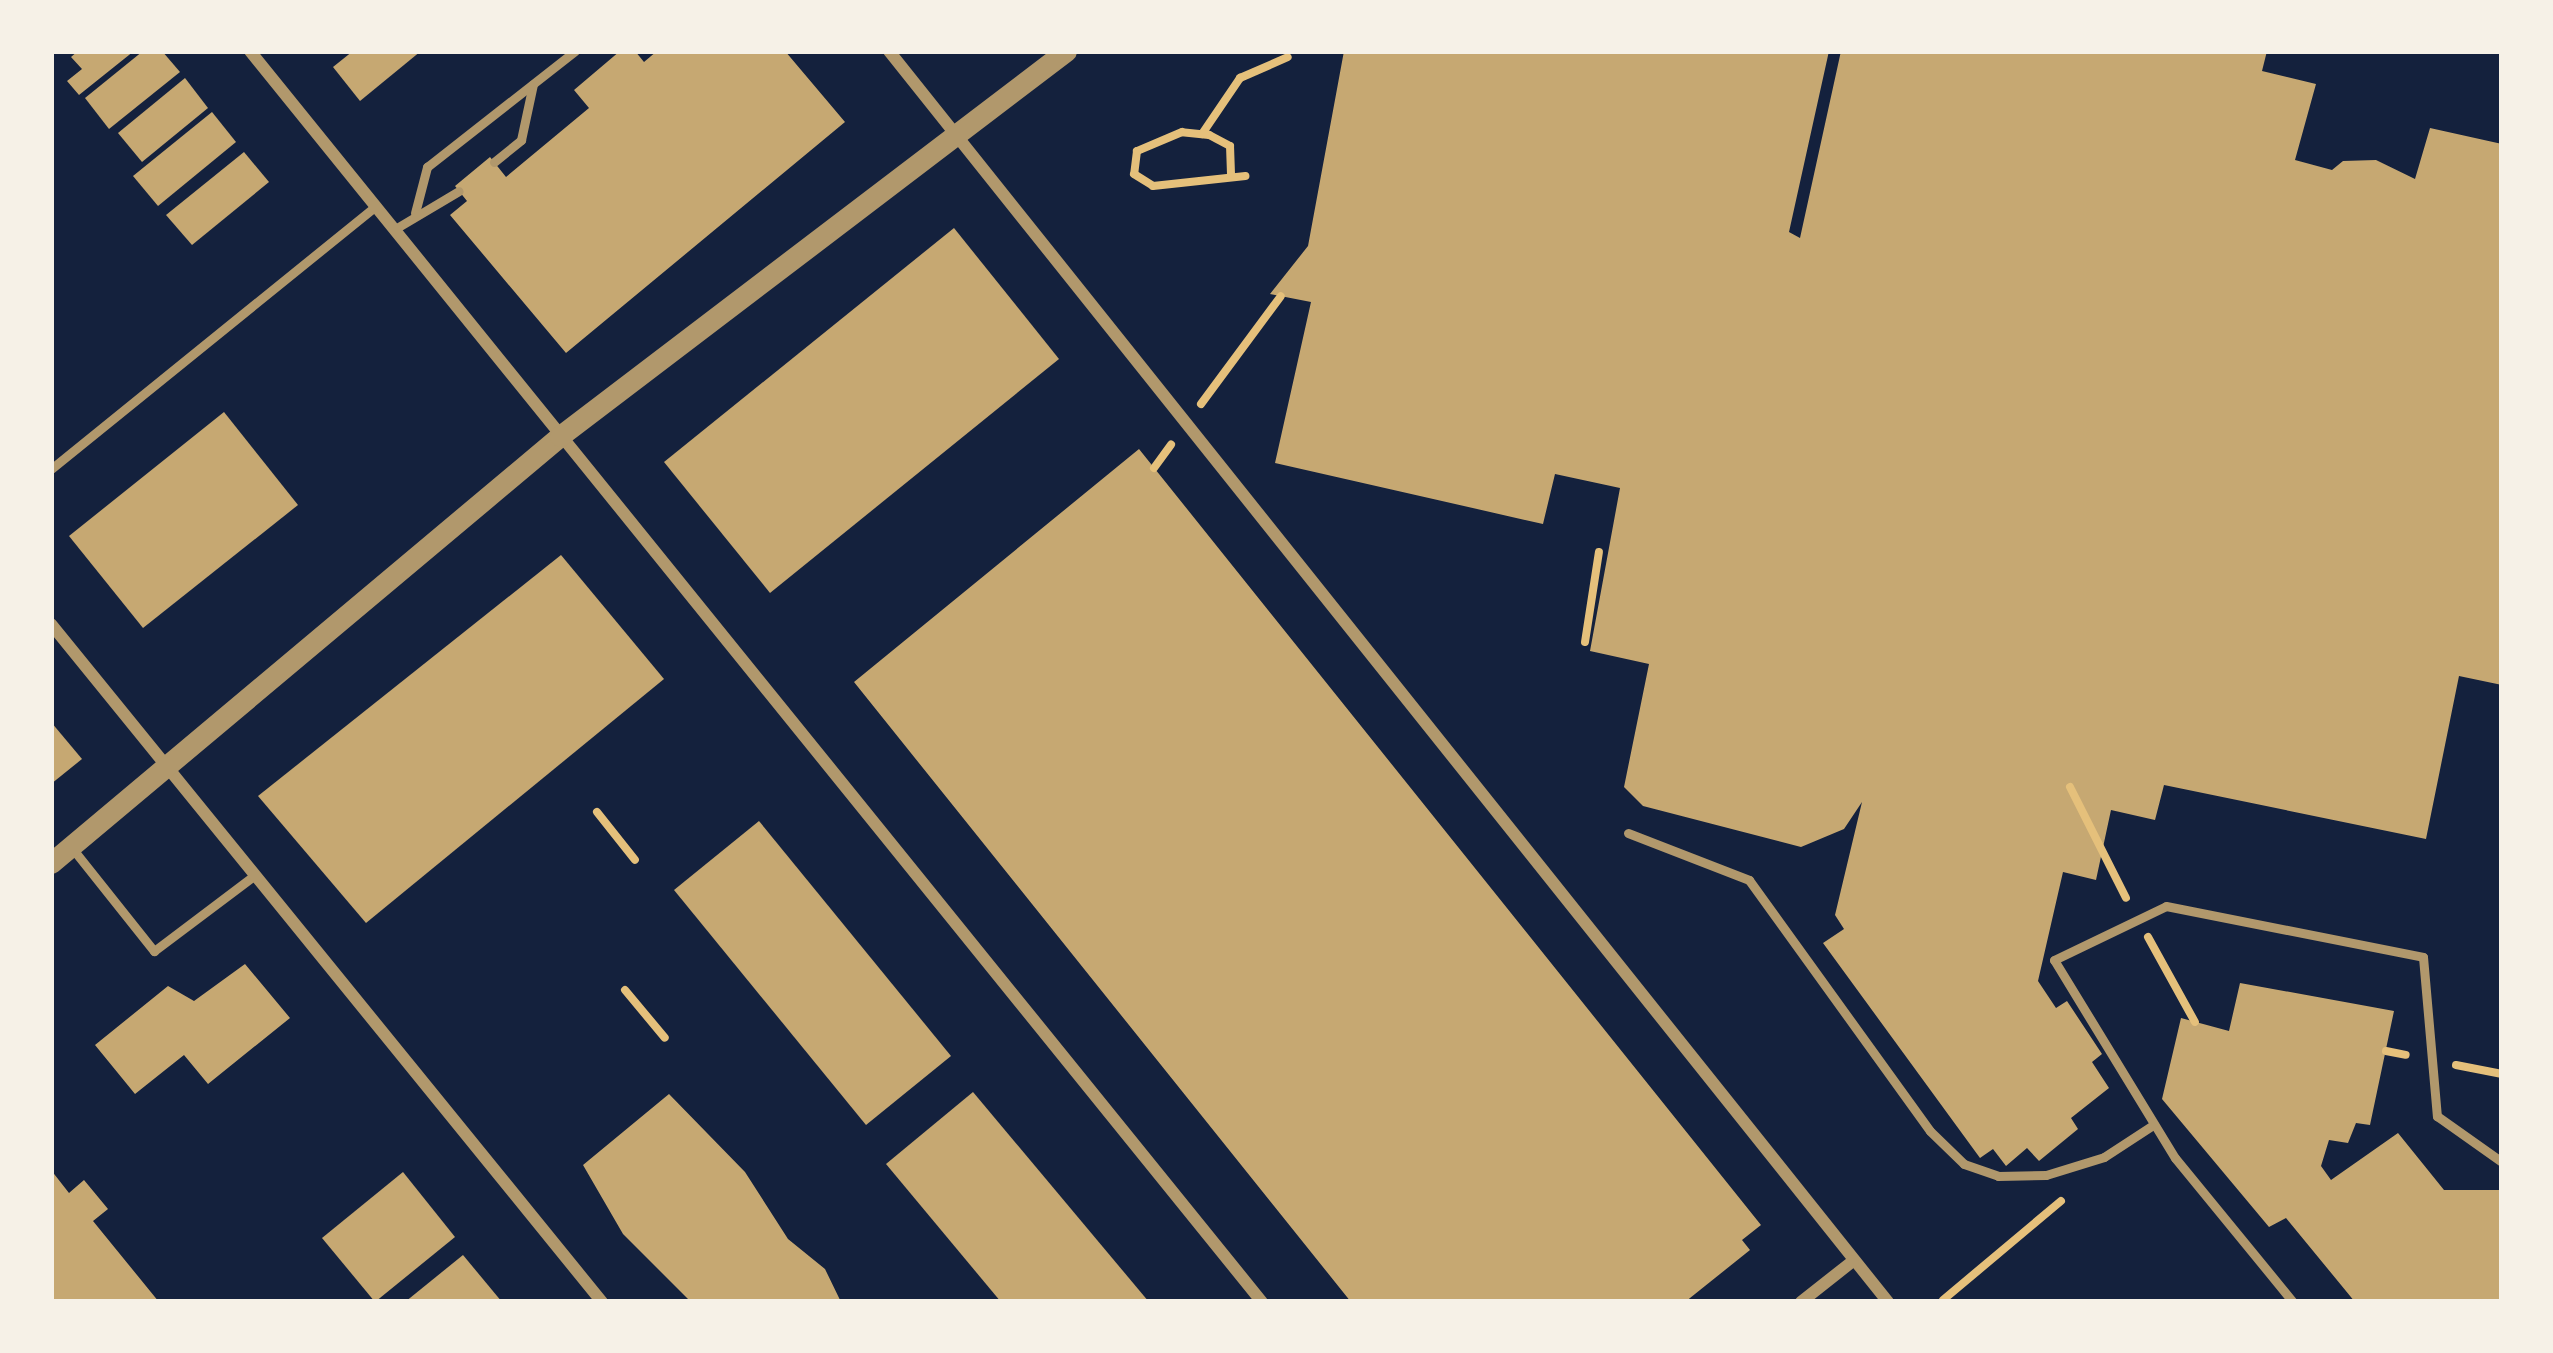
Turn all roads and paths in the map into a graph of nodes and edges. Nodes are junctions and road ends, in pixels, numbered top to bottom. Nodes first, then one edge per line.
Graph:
1 (250, 51) edge
2 (575, 51) edge
3 (889, 51) edge
4 (1066, 51) edge
5 (1288, 57) dead end
6 (533, 84) junction
7 (1202, 134) junction
8 (957, 136) junction
9 (494, 163) dead end
10 (1231, 174) junction
11 (1245, 176) dead end
12 (459, 191) dead end
13 (376, 206) junction
14 (415, 213) junction
15 (394, 229) junction
16 (1281, 296) dead end
17 (1196, 410) dead end
18 (1182, 429) dead end
19 (560, 436) junction
20 (1154, 467) dead end
21 (51, 469) edge
22 (1599, 552) dead end
23 (51, 624) edge
24 (1585, 642) dead end
25 (166, 767) junction
26 (597, 812) dead end
27 (1628, 833) dead end
28 (71, 847) junction
29 (634, 860) dead end
30 (51, 863) edge
31 (255, 875) junction
32 (625, 990) dead end
33 (665, 1038) dead end
34 (2153, 1125) junction
35 (2502, 1162) edge
36 (2018, 1238) dead end
37 (1853, 1261) junction
38 (1943, 1300) edge
39 (602, 1302) edge
40 (1262, 1302) edge
41 (1801, 1302) edge
42 (1888, 1302) edge
43 (2293, 1302) edge

1 - 13 street
2 - 6 lane
3 - 8 street
4 - 8 street
5 - 7 path
6 - 9 lane
6 - 14 lane
7 - 10 path
7 - 10 path
8 - 19 street
8 - 37 street
10 - 11 path
12 - 14 lane
13 - 15 street
13 - 21 lane
14 - 15 lane
15 - 19 street
16 - 17 path
18 - 20 path
19 - 25 street
19 - 40 street
22 - 24 path
23 - 25 street
25 - 28 street
25 - 31 street
26 - 29 path
27 - 34 lane
28 - 30 street
28 - 31 lane
31 - 39 street
32 - 33 path
34 - 35 lane
34 - 43 lane
36 - 38 path
37 - 41 street
37 - 42 street

